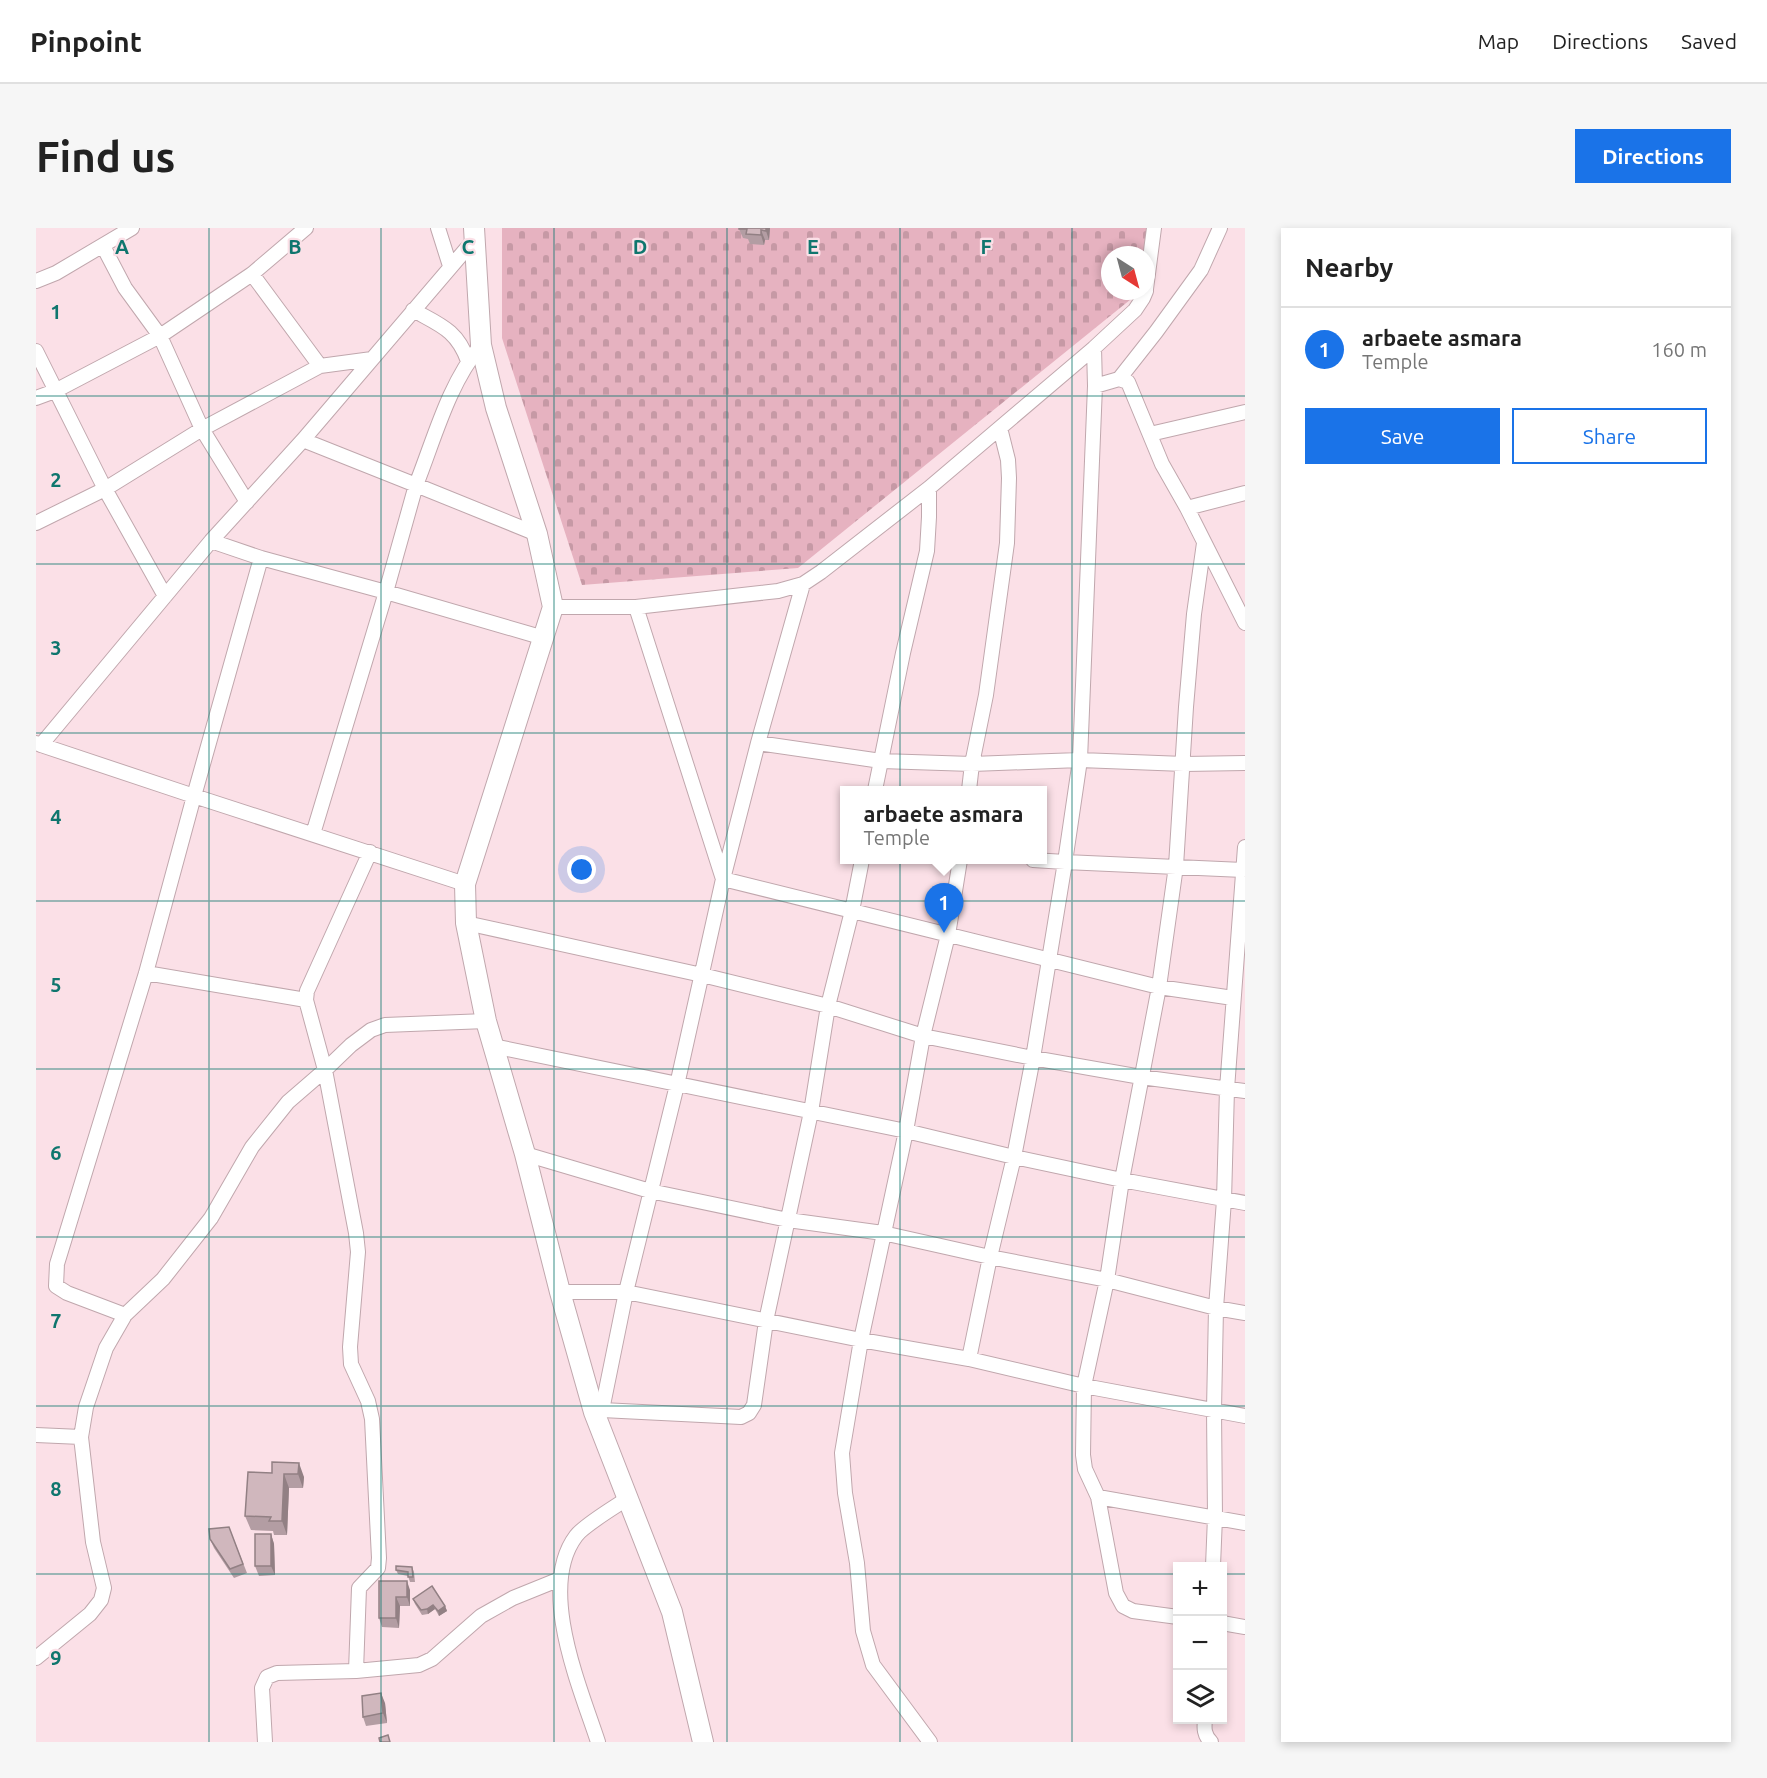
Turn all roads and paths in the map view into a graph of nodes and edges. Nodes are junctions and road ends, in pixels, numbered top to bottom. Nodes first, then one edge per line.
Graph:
1 (132, 228) edge
2 (306, 228) edge
3 (438, 228) edge
4 (1155, 228) edge
5 (1220, 228) edge
6 (473, 234) edge
7 (103, 246) junction
8 (1152, 246) edge
9 (450, 266) junction
10 (252, 274) junction
11 (36, 281) edge
12 (1142, 300) edge
13 (413, 310) junction
14 (160, 336) junction
15 (481, 345) junction
16 (1094, 348) junction
17 (36, 351) edge
18 (372, 359) junction
19 (468, 361) junction
20 (320, 366) junction
21 (1119, 379) junction
22 (1095, 386) junction
23 (56, 391) junction
24 (36, 398) edge
25 (1245, 412) edge
26 (1000, 428) junction
27 (202, 429) junction
28 (1150, 434) junction
29 (303, 440) junction
30 (416, 485) junction
31 (105, 489) junction
32 (929, 489) junction
33 (1245, 493) edge
34 (247, 501) junction
35 (1187, 508) junction
36 (36, 524) edge
37 (537, 534) junction
38 (211, 541) junction
39 (1204, 543) junction
40 (261, 558) junction
41 (802, 584) junction
42 (386, 592) junction
43 (165, 596) junction
44 (1239, 598) edge
45 (553, 607) junction
46 (636, 607) junction
47 (1245, 623) edge
48 (544, 638) junction
49 (38, 744) edge
50 (758, 744) junction
51 (1080, 760) junction
52 (881, 761) junction
53 (1245, 763) edge
54 (972, 764) junction
55 (1184, 764) junction
56 (876, 786) edge
57 (969, 786) edge
58 (194, 796) junction
59 (313, 834) junction
60 (1245, 848) edge
61 (370, 852) junction
62 (1047, 861) edge
63 (1065, 862) junction
64 (861, 864) edge
65 (959, 864) edge
66 (1176, 866) junction
67 (1243, 870) junction
68 (723, 879) junction
69 (465, 884) junction
70 (852, 911) junction
71 (466, 923) junction
72 (948, 935) junction
73 (1048, 961) junction
74 (146, 973) junction
75 (702, 975) junction
76 (1159, 987) junction
77 (1233, 998) junction
78 (306, 1000) junction
79 (828, 1006) junction
80 (486, 1021) junction
81 (923, 1036) junction
82 (493, 1047) junction
83 (1033, 1058) junction
84 (325, 1070) junction
85 (1141, 1077) junction
86 (677, 1085) junction
87 (1227, 1089) junction
88 (1245, 1091) edge
89 (811, 1112) junction
90 (906, 1131) junction
91 (525, 1154) junction
92 (1014, 1157) junction
93 (1122, 1180) junction
94 (650, 1191) junction
95 (1224, 1200) junction
96 (1245, 1203) edge
97 (788, 1220) junction
98 (883, 1233) junction
99 (990, 1257) junction
100 (1107, 1280) junction
101 (560, 1292) junction
102 (627, 1292) junction
103 (1216, 1308) junction
104 (1245, 1313) edge
105 (125, 1315) junction
106 (766, 1321) junction
107 (861, 1340) junction
108 (969, 1359) junction
109 (1084, 1386) junction
110 (1214, 1410) junction
111 (598, 1411) junction
112 (1245, 1416) edge
113 (36, 1435) edge
114 (81, 1437) junction
115 (1098, 1497) junction
116 (628, 1498) junction
117 (1215, 1517) junction
118 (1245, 1523) edge
119 (1213, 1562) edge
120 (560, 1579) junction
121 (1173, 1616) edge
122 (1227, 1624) edge
123 (1245, 1627) edge
124 (36, 1658) edge
125 (356, 1671) junction
126 (1205, 1724) edge
127 (265, 1742) edge
128 (598, 1742) edge
129 (703, 1742) edge
130 (930, 1742) edge
131 (1211, 1742) edge

1 - 7 street
2 - 10 street
3 - 9 street
4 - 8 street
5 - 21 street
6 - 9 street
6 - 15 street
7 - 11 street
7 - 14 street
9 - 13 street
10 - 14 street
10 - 20 street
12 - 16 street
13 - 18 street
13 - 19 street
14 - 23 street
14 - 27 street
15 - 19 street
15 - 37 street
16 - 22 street
16 - 26 street
17 - 23 street
18 - 20 street
18 - 29 street
19 - 30 street
20 - 27 street
21 - 22 street
21 - 28 street
22 - 51 street
23 - 24 street
23 - 31 street
25 - 28 street
26 - 32 street
26 - 54 street
27 - 31 street
27 - 34 street
28 - 35 street
29 - 30 street
29 - 34 street
30 - 37 street
30 - 42 street
31 - 36 street
31 - 43 street
32 - 41 street
32 - 52 street
33 - 35 street
34 - 38 street
35 - 39 street
37 - 45 street
38 - 40 street
38 - 43 street
39 - 44 street
39 - 55 street
40 - 42 street
40 - 58 street
41 - 46 street
41 - 50 street
42 - 48 street
42 - 59 street
43 - 49 street
44 - 47 street
45 - 46 street
45 - 48 street
46 - 68 street
48 - 69 street
49 - 58 street
50 - 52 street
50 - 68 street
51 - 54 street
51 - 55 street
51 - 63 street
52 - 54 street
52 - 56 street
53 - 55 street
54 - 57 street
55 - 66 street
58 - 59 street
58 - 74 street
59 - 61 street
60 - 67 street
61 - 69 street
61 - 78 street
62 - 63 street
63 - 66 street
63 - 73 street
64 - 70 street
65 - 72 street
66 - 67 street
66 - 76 street
67 - 77 street
68 - 70 street
68 - 75 street
69 - 71 street
70 - 72 street
70 - 79 street
71 - 75 street
71 - 80 street
72 - 73 street
72 - 81 street
73 - 76 street
73 - 83 street
74 - 78 street
74 - 105 street
75 - 79 street
75 - 86 street
76 - 77 street
76 - 85 street
77 - 87 street
78 - 84 street
79 - 81 street
79 - 89 street
80 - 82 street
80 - 84 street
81 - 83 street
81 - 90 street
82 - 86 street
82 - 91 street
83 - 85 street
83 - 92 street
84 - 105 street
84 - 125 street
85 - 87 street
85 - 93 street
86 - 89 street
86 - 94 street
87 - 88 street
87 - 95 street
89 - 90 street
89 - 97 street
90 - 92 street
90 - 98 street
91 - 94 street
91 - 101 street
92 - 93 street
92 - 99 street
93 - 95 street
93 - 100 street
94 - 97 street
94 - 102 street
95 - 96 street
95 - 103 street
97 - 98 street
97 - 106 street
98 - 99 street
98 - 107 street
99 - 100 street
99 - 108 street
100 - 103 street
100 - 109 street
101 - 102 street
101 - 111 street
102 - 106 street
102 - 111 street
103 - 104 street
103 - 110 street
105 - 114 street
106 - 107 street
106 - 111 street
107 - 108 street
107 - 130 street
108 - 109 street
109 - 110 street
109 - 115 street
110 - 112 street
110 - 117 street
111 - 116 street
113 - 114 street
114 - 124 street
115 - 117 street
115 - 121 street
116 - 120 street
116 - 129 street
117 - 118 street
117 - 119 street
120 - 125 street
120 - 128 street
122 - 123 street
125 - 127 street
126 - 131 street

